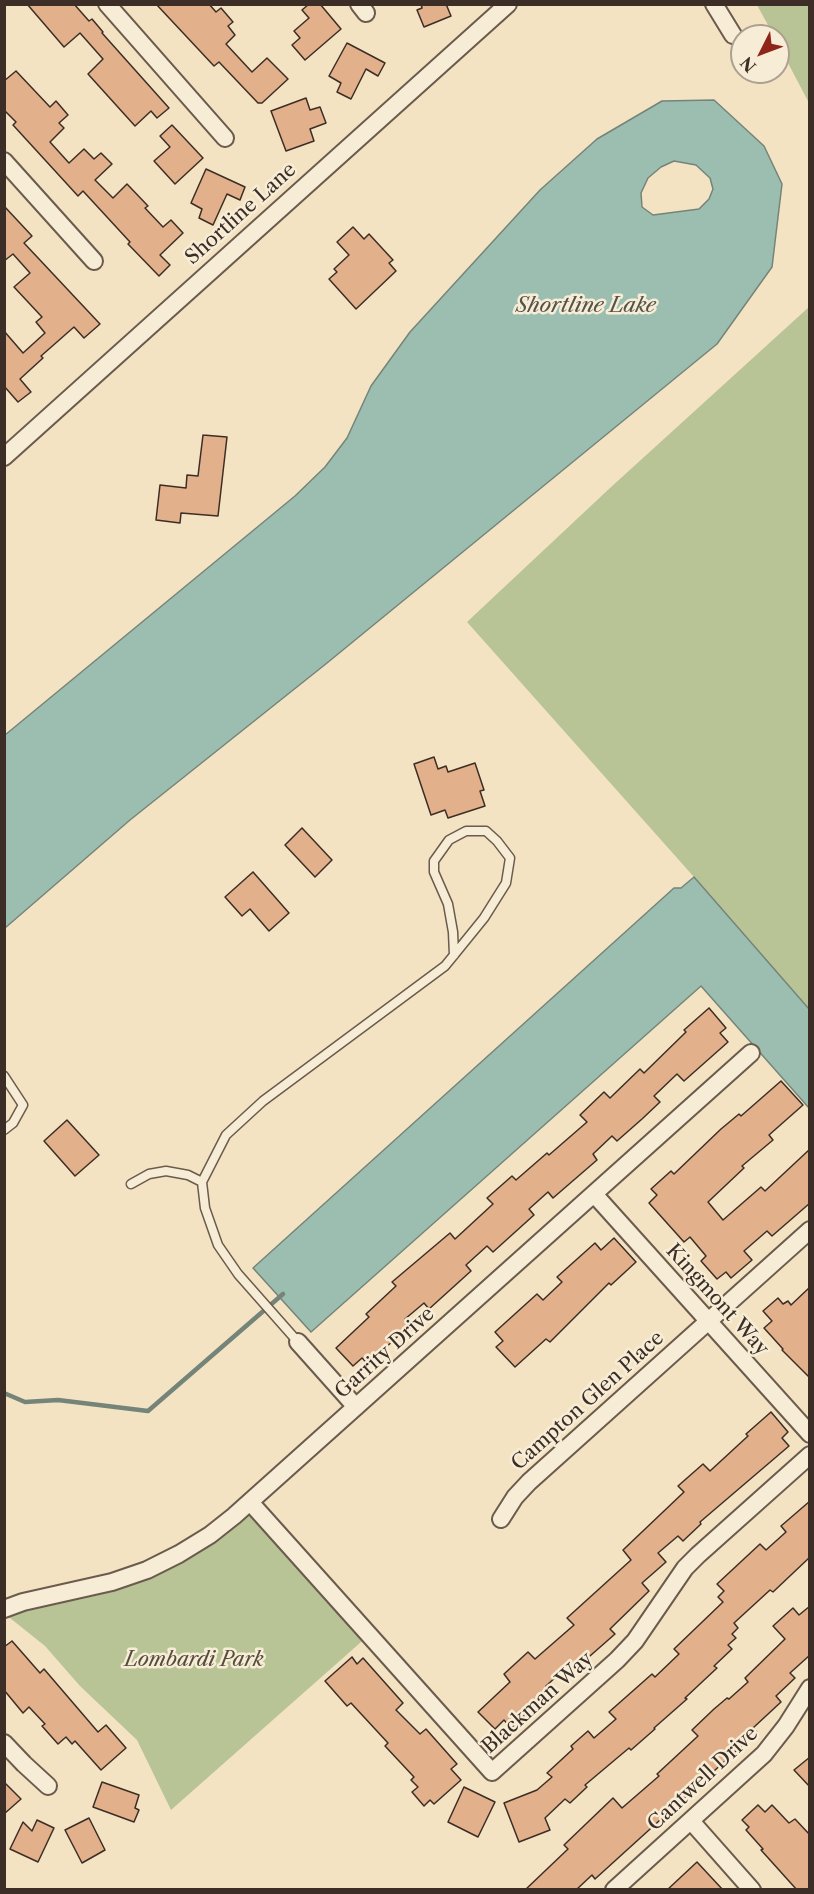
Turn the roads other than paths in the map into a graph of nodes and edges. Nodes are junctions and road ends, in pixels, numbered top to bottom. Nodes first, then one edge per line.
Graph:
1 (107, 4) edge
2 (508, 4) edge
3 (714, 4) edge
4 (730, 30) edge
5 (225, 138) dead end
6 (4, 161) edge
7 (94, 261) dead end
8 (4, 457) edge
9 (454, 955) junction
10 (751, 1053) dead end
11 (4, 1076) edge
12 (4, 1130) edge
13 (202, 1182) junction
14 (131, 1184) dead end
15 (594, 1194) junction
16 (810, 1230) edge
17 (708, 1321) junction
18 (298, 1342) joint
19 (356, 1407) junction
20 (810, 1434) edge
21 (810, 1455) edge
22 (250, 1502) junction
23 (501, 1518) dead end
24 (4, 1609) edge
25 (808, 1694) edge
26 (4, 1743) edge
27 (48, 1786) dead end
28 (690, 1821) junction
29 (614, 1890) edge
30 (752, 1890) edge

1 - 5 street
2 - 8 street, Shortline Lane
3 - 4 street
6 - 7 street
9 - 9 lane
9 - 13 lane
10 - 15 street, Garrity Drive
11 - 12 lane
13 - 14 lane
13 - 18 lane
15 - 17 street, Kingmont Way
15 - 19 street, Garrity Drive
16 - 17 street, Campton Glen Place
17 - 20 street, Kingmont Way
17 - 23 street, Campton Glen Place
18 - 19 street
19 - 22 street, Garrity Drive
21 - 22 street, Blackman Way
22 - 24 street, Garrity Drive
25 - 28 street, Cantwell Drive
26 - 27 street
28 - 29 street, Cantwell Drive
28 - 30 street

